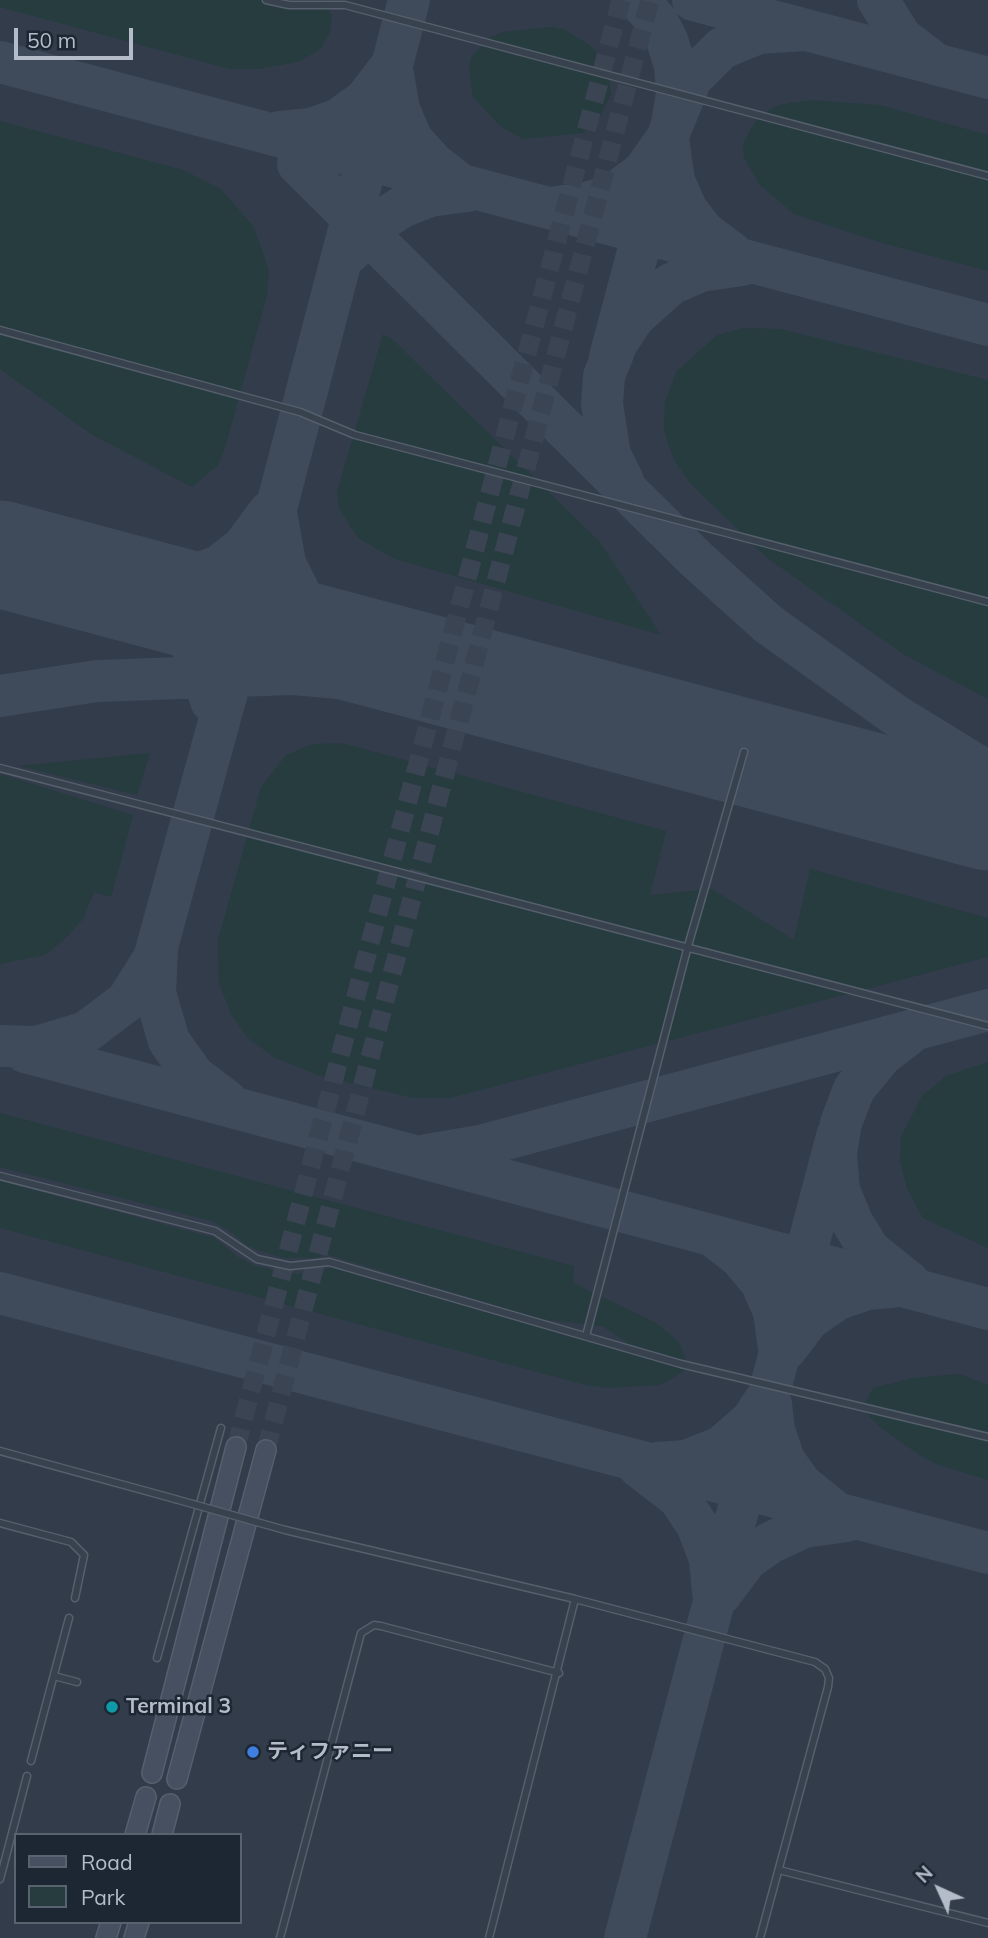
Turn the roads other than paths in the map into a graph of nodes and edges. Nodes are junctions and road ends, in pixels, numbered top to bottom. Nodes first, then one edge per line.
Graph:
1 (266, 0) edge
2 (988, 176) edge
3 (0, 330) edge
4 (988, 602) edge
5 (744, 752) dead end
6 (0, 768) edge
7 (688, 946) junction
8 (988, 1026) edge
9 (0, 1177) edge
10 (586, 1336) junction
11 (221, 1429) dead end
12 (988, 1437) edge
13 (236, 1447) tunnel mouth
14 (266, 1450) tunnel mouth
15 (0, 1451) edge
16 (0, 1523) edge
17 (75, 1598) dead end
18 (575, 1599) junction
19 (69, 1618) dead end
20 (157, 1658) dead end
21 (559, 1673) junction
22 (54, 1676) junction
23 (77, 1682) dead end
24 (31, 1761) dead end
25 (152, 1773) dead end
26 (27, 1776) dead end
27 (177, 1779) dead end
28 (146, 1797) dead end
29 (170, 1804) dead end
30 (136, 1833) edge
31 (163, 1833) edge
32 (779, 1870) junction
33 (0, 1879) edge
34 (988, 1923) edge
35 (280, 1938) edge
36 (489, 1938) edge
37 (761, 1938) edge

1 - 2 lane
3 - 4 lane
5 - 7 lane
6 - 7 lane
7 - 8 lane
7 - 10 lane
9 - 10 lane
10 - 12 lane
11 - 20 lane
13 - 25 street
14 - 27 street
15 - 18 lane, bridge
16 - 17 lane
18 - 21 lane
18 - 32 lane
19 - 22 lane
21 - 35 lane
21 - 36 lane
22 - 23 lane
22 - 24 lane
26 - 33 lane
28 - 30 street
29 - 31 street
32 - 34 lane
32 - 37 lane

